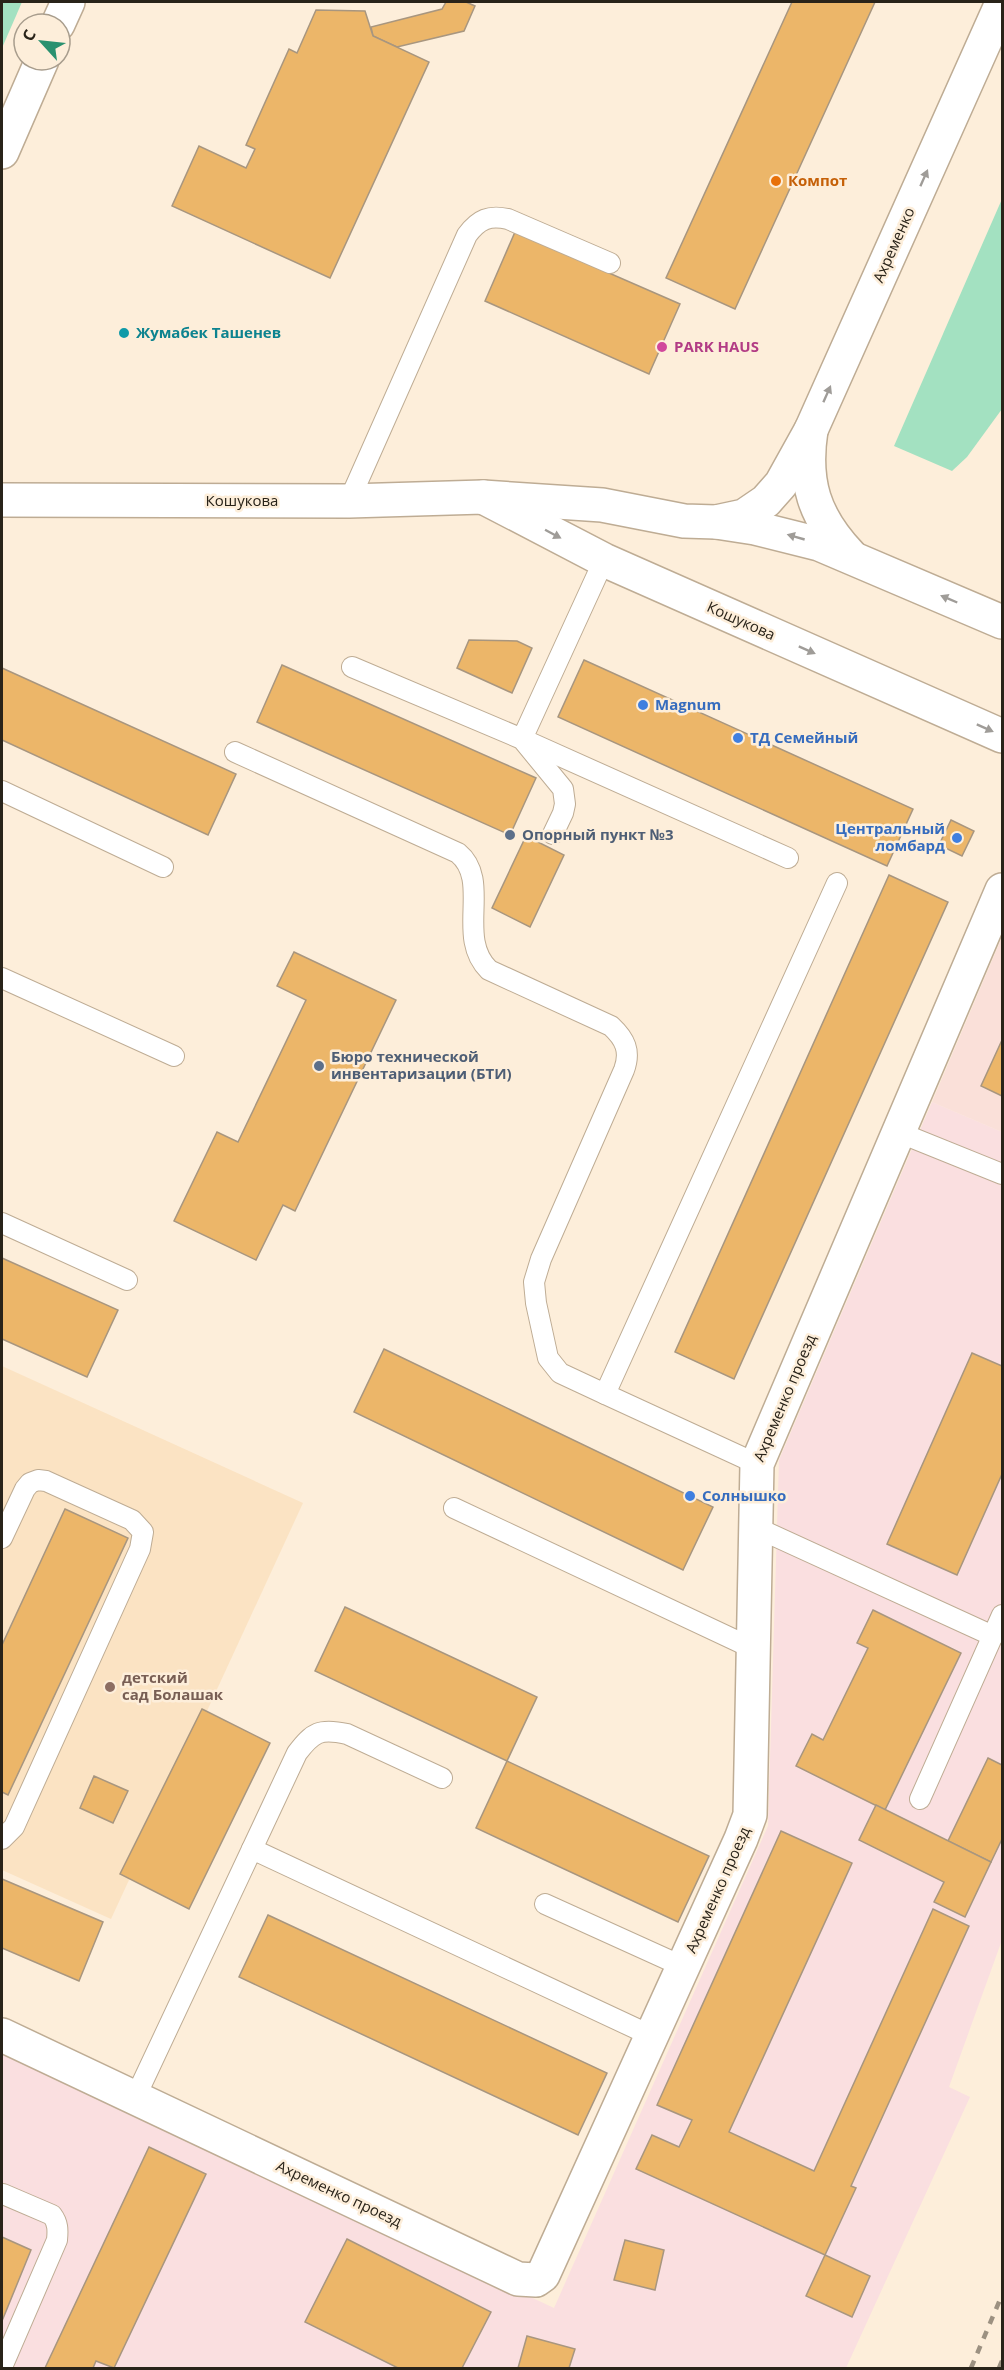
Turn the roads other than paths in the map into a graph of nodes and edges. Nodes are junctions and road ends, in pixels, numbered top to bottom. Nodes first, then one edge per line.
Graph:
1 (1002, 3) edge
2 (37, 72) edge
3 (2, 152) edge
4 (610, 263) dead end
5 (811, 430) junction
6 (782, 484) joint
7 (483, 497) junction
8 (2, 500) edge
9 (349, 501) junction
10 (716, 522) junction
11 (851, 557) junction
12 (604, 560) junction
13 (1002, 622) edge
14 (352, 667) dead end
15 (1002, 736) edge
16 (522, 739) junction
17 (235, 752) dead end
18 (2, 791) edge
19 (553, 834) dead end
20 (789, 858) dead end
21 (164, 867) dead end
22 (837, 883) dead end
23 (1002, 890) edge
24 (2, 978) edge
25 (174, 1056) dead end
26 (898, 1132) junction
27 (1002, 1174) edge
28 (2, 1223) edge
29 (127, 1280) dead end
30 (605, 1394) junction
31 (757, 1464) junction
32 (454, 1508) dead end
33 (755, 1527) junction
34 (2, 1538) edge
35 (1002, 1615) edge
36 (993, 1636) junction
37 (754, 1649) junction
38 (442, 1778) dead end
39 (920, 1799) dead end
40 (2, 1839) edge
41 (252, 1849) junction
42 (545, 1904) dead end
43 (684, 1967) junction
44 (2, 2036) edge
45 (652, 2036) junction
46 (135, 2098) junction
47 (3, 2194) dead end
48 (2, 2367) edge

5 -> 1 street, Ахременко
2 - 3 street
4 - 9 lane
5 - 6 street, Ахременко
5 - 11 street
6 - 10 street, Кошукова
7 - 9 street, Кошукова
7 - 10 street, Кошукова
7 -> 12 street, Кошукова
8 - 9 street, Кошукова
11 -> 10 street
13 -> 11 street
12 -> 15 street, Кошукова
12 - 16 lane
14 - 16 lane
16 - 19 lane
16 - 20 lane
17 - 30 lane
18 - 21 lane
22 - 30 lane
23 - 26 street, Ахременко проезд
24 - 25 lane
26 - 27 lane
26 - 31 street, Ахременко проезд
28 - 29 lane
30 - 31 lane
31 - 33 street, Ахременко проезд
32 - 37 lane
33 - 36 lane
33 - 37 street, Ахременко проезд
34 - 40 lane
35 - 36 lane
36 - 39 lane
37 - 43 street, Ахременко проезд
38 - 41 lane
41 - 45 lane
41 - 46 lane
42 - 43 lane
43 - 45 street, Ахременко проезд
44 - 46 street, Ахременко проезд
45 - 46 street, Ахременко проезд
47 - 48 lane

